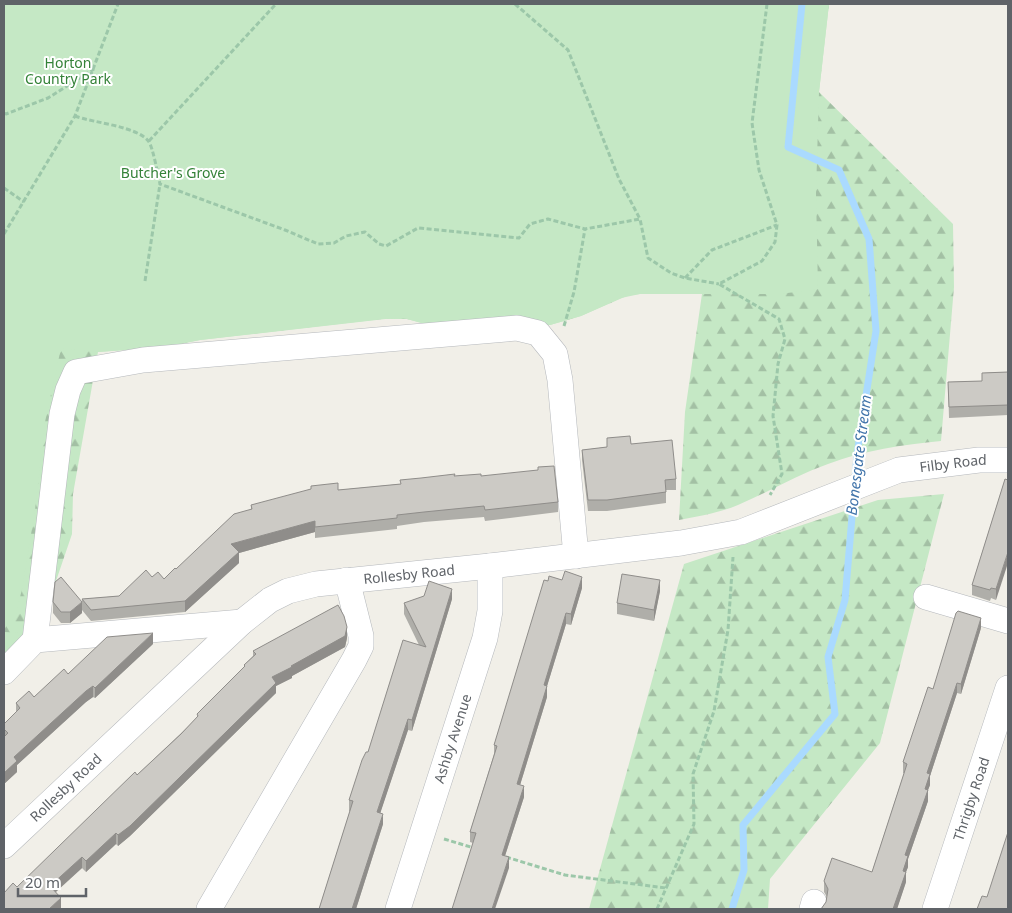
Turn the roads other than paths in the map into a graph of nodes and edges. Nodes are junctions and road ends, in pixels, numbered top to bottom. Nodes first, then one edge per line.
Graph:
1 (1008, 460) edge
2 (899, 470) joint
3 (576, 556) junction
4 (490, 566) junction
5 (347, 580) junction
6 (926, 596) dead end
7 (1008, 621) edge
8 (242, 622) junction
9 (35, 640) junction
10 (4, 672) edge
11 (1008, 688) edge
12 (4, 846) edge
13 (209, 909) edge
14 (398, 909) edge
15 (935, 909) edge

1 - 2 street, Filby Road
2 - 3 street, Rollesby Road
3 - 4 street, Rollesby Road
3 - 9 street
4 - 5 street, Rollesby Road
4 - 14 street, Ashby Avenue
5 - 8 street, Rollesby Road
5 - 13 street
6 - 7 street
8 - 9 street
8 - 12 street, Rollesby Road
9 - 10 street
11 - 15 street, Thrigby Road

